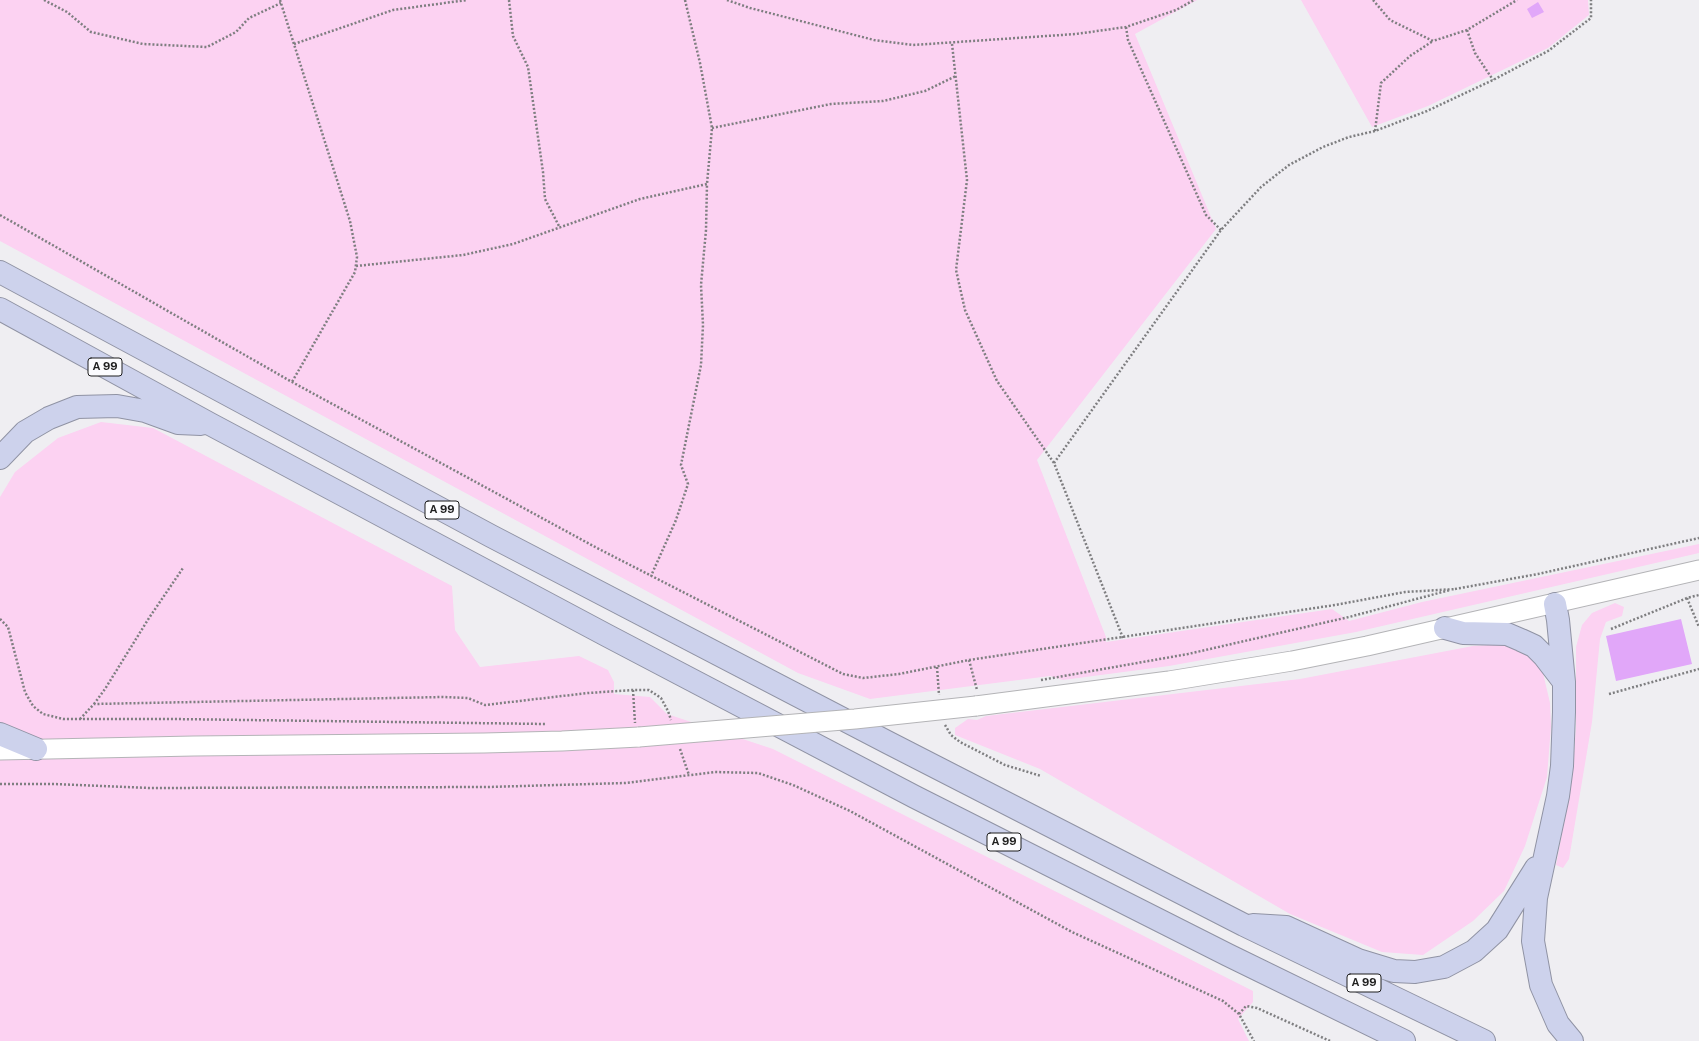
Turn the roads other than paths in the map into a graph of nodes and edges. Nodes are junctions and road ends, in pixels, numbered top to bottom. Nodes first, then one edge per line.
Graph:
1 (0, 272) edge
2 (0, 310) edge
3 (210, 424) junction
4 (0, 458) edge
5 (1699, 570) edge
6 (1555, 604) junction
7 (1445, 628) junction
8 (1564, 682) junction
9 (0, 734) edge
10 (36, 749) junction
11 (0, 750) edge
12 (1546, 852) junction
13 (1244, 925) junction
14 (1404, 1041) edge
15 (1484, 1041) edge
16 (1572, 1041) edge

1 - 13 highway, A 99
2 - 3 highway, A 99
3 - 4 highway
3 - 14 highway, A 99
5 - 6 main road
6 - 7 main road
6 - 8 highway
7 - 8 highway
7 - 10 main road, bridge
8 - 12 highway
9 - 10 highway
10 - 11 main road
12 - 13 highway
12 - 16 highway
13 - 15 highway, A 99

